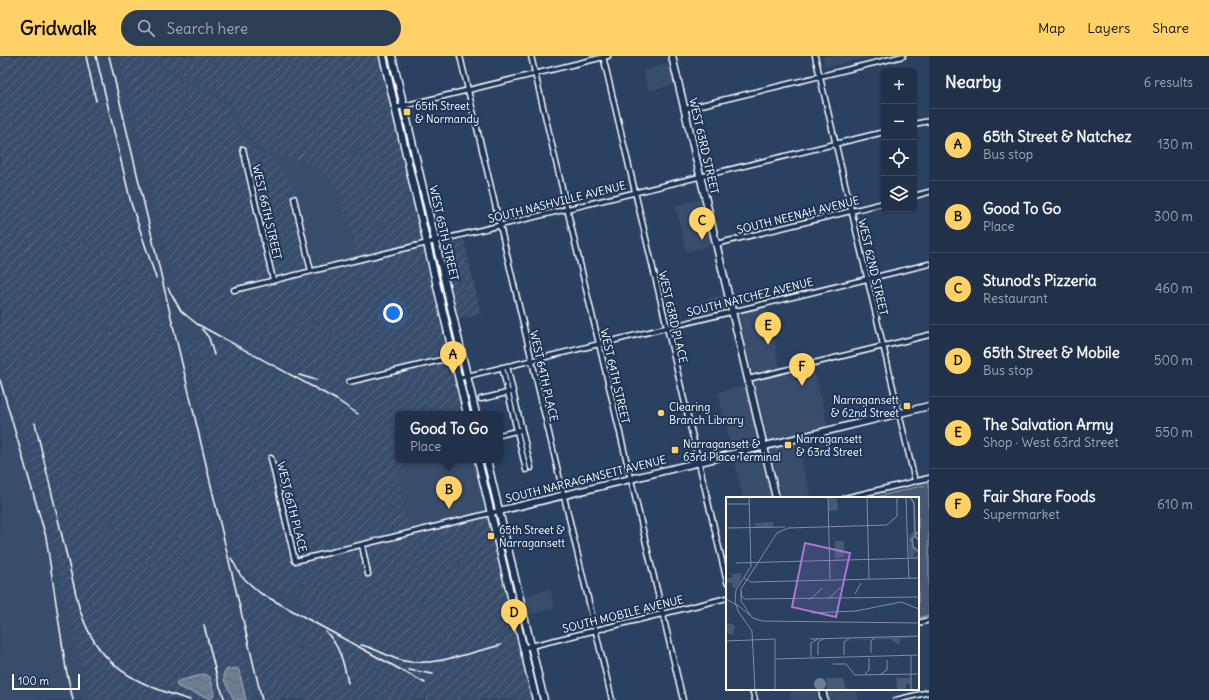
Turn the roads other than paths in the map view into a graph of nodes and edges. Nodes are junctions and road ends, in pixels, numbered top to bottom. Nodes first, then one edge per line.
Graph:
1 (383, 56) edge
2 (392, 56) edge
3 (460, 56) edge
4 (530, 56) edge
5 (608, 56) edge
6 (672, 56) edge
7 (815, 56) edge
8 (903, 56) edge
9 (603, 57) edge
10 (535, 74) junction
11 (820, 76) junction
12 (468, 90) junction
13 (404, 106) junction
14 (395, 108) junction
15 (684, 109) junction
16 (929, 121) edge
17 (917, 123) edge
18 (881, 133) edge
19 (835, 143) junction
20 (243, 149) dead end
21 (700, 176) junction
22 (635, 192) junction
23 (929, 192) edge
24 (917, 195) edge
25 (294, 198) dead end
26 (881, 204) edge
27 (566, 209) junction
28 (851, 211) junction
29 (500, 225) junction
30 (436, 241) junction
31 (427, 243) junction
32 (716, 244) junction
33 (929, 264) edge
34 (311, 271) junction
35 (867, 279) junction
36 (273, 280) junction
37 (234, 290) dead end
38 (732, 311) junction
39 (666, 327) junction
40 (929, 335) edge
41 (598, 344) junction
42 (883, 346) junction
43 (462, 355) junction
44 (454, 357) junction
45 (531, 360) junction
46 (507, 366) junction
47 (502, 367) junction
48 (467, 376) junction
49 (459, 378) junction
50 (748, 379) junction
51 (349, 382) dead end
52 (511, 392) junction
53 (481, 399) dead end
54 (929, 406) edge
55 (466, 411) edge
56 (475, 411) edge
57 (898, 414) junction
58 (520, 430) junction
59 (503, 434) edge
60 (763, 446) junction
61 (524, 449) junction
62 (271, 458) dead end
63 (698, 462) junction
64 (479, 463) edge
65 (488, 463) edge
66 (531, 468) dead end
67 (526, 470) dead end
68 (929, 478) edge
69 (630, 479) junction
70 (915, 481) junction
71 (563, 495) junction
72 (776, 497) edge
73 (849, 497) edge
74 (499, 511) junction
75 (490, 513) junction
76 (362, 545) junction
77 (296, 561) joint
78 (368, 574) dead end
79 (726, 578) edge
80 (726, 598) edge
81 (662, 614) junction
82 (929, 620) edge
83 (919, 623) edge
84 (595, 630) junction
85 (531, 646) junction
86 (523, 648) junction
87 (752, 690) edge
88 (822, 690) edge
89 (929, 692) edge
90 (536, 700) edge
91 (544, 700) edge
92 (612, 700) edge
93 (683, 700) edge
94 (755, 700) edge
95 (824, 700) edge
96 (896, 700) edge

1 - 14 street, WEST 65TH STREET
2 - 13 street, WEST 65TH STREET
3 - 12 street, WEST 64TH PLACE
4 - 10 street, WEST 64TH STREET
5 - 9 street
6 - 15 street, WEST 63RD STREET
7 - 11 street, WEST 62ND STREET
8 - 11 street
9 - 10 street
9 - 22 street, WEST 63RD PLACE
10 - 12 street
10 - 27 street, WEST 64TH STREET
11 - 15 street
11 - 19 street, WEST 62ND STREET
12 - 13 street
12 - 29 street, WEST 64TH PLACE
13 - 14 street
13 - 30 street, WEST 65TH STREET
14 - 31 street, WEST 65TH STREET
15 - 21 street, WEST 63RD STREET
16 - 17 street
18 - 19 street, SOUTH NASHVILLE AVENUE
19 - 21 street, SOUTH NASHVILLE AVENUE
19 - 28 street, WEST 62ND STREET
20 - 36 street, WEST 66TH STREET
21 - 22 street, SOUTH NASHVILLE AVENUE
21 - 32 street, WEST 63RD STREET
22 - 27 street, SOUTH NASHVILLE AVENUE
22 - 39 street, WEST 63RD PLACE
23 - 24 street
25 - 34 street
26 - 28 street, SOUTH NEENAH AVENUE
27 - 29 street, SOUTH NASHVILLE AVENUE
27 - 41 street, WEST 64TH STREET
28 - 32 street, SOUTH NEENAH AVENUE
28 - 35 street, WEST 62ND STREET
29 - 30 street, SOUTH NASHVILLE AVENUE
29 - 45 street, WEST 64TH PLACE
30 - 31 street, SOUTH NASHVILLE AVENUE
30 - 43 street, WEST 65TH STREET
31 - 34 street, SOUTH NASHVILLE AVENUE
31 - 44 street, WEST 65TH STREET
32 - 38 street, WEST 63RD STREET
33 - 35 street, SOUTH NATCHEZ AVENUE
34 - 36 street, SOUTH NASHVILLE AVENUE
35 - 38 street, SOUTH NATCHEZ AVENUE
35 - 42 street, WEST 62ND STREET
36 - 37 street, SOUTH NASHVILLE AVENUE
38 - 39 street, SOUTH NATCHEZ AVENUE
38 - 50 street, WEST 63RD STREET
39 - 41 street, SOUTH NATCHEZ AVENUE
39 - 63 street, WEST 63RD PLACE
40 - 42 street
41 - 45 street, SOUTH NATCHEZ AVENUE
41 - 69 street, WEST 64TH STREET
42 - 50 street
42 - 57 street, WEST 62ND STREET
43 - 44 street
43 - 48 street, WEST 65TH STREET
44 - 49 street, WEST 65TH STREET
44 - 51 street
45 - 46 street, SOUTH NATCHEZ AVENUE
45 - 71 street, WEST 64TH PLACE
46 - 47 street, SOUTH NATCHEZ AVENUE
46 - 52 street
47 - 48 street, SOUTH NATCHEZ AVENUE
47 - 52 street
48 - 49 street, SOUTH NATCHEZ AVENUE
48 - 56 street, WEST 65TH STREET
49 - 55 street, WEST 65TH STREET
50 - 60 street, WEST 63RD STREET
52 - 53 street
52 - 58 street
54 - 57 street, SOUTH NARRAGANSETT AVENUE
57 - 60 street, SOUTH NARRAGANSETT AVENUE
57 - 70 street, WEST 62ND STREET
58 - 59 street
58 - 61 street
60 - 63 street, SOUTH NARRAGANSETT AVENUE
60 - 72 street, WEST 63RD STREET
61 - 66 street
61 - 67 street
62 - 77 street, WEST 66TH PLACE
63 - 69 street, SOUTH NARRAGANSETT AVENUE
63 - 79 street, WEST 63RD PLACE
64 - 75 street
65 - 74 street
68 - 70 street
69 - 71 street, SOUTH NARRAGANSETT AVENUE
69 - 81 street, WEST 64TH STREET
70 - 73 street
71 - 74 street, SOUTH NARRAGANSETT AVENUE
71 - 84 street, WEST 64TH PLACE
74 - 75 street, SOUTH NARRAGANSETT AVENUE
74 - 85 street
75 - 76 street, SOUTH NARRAGANSETT AVENUE
75 - 86 street
76 - 77 street, SOUTH NARRAGANSETT AVENUE
76 - 78 street
80 - 81 street, SOUTH MOBILE AVENUE
81 - 84 street, SOUTH MOBILE AVENUE
81 - 93 street, WEST 64TH STREET
82 - 83 street
84 - 85 street, SOUTH MOBILE AVENUE
84 - 92 street, WEST 64TH PLACE
85 - 86 street, SOUTH MOBILE AVENUE
85 - 91 street
86 - 90 street
87 - 94 street
88 - 95 street
89 - 96 street

